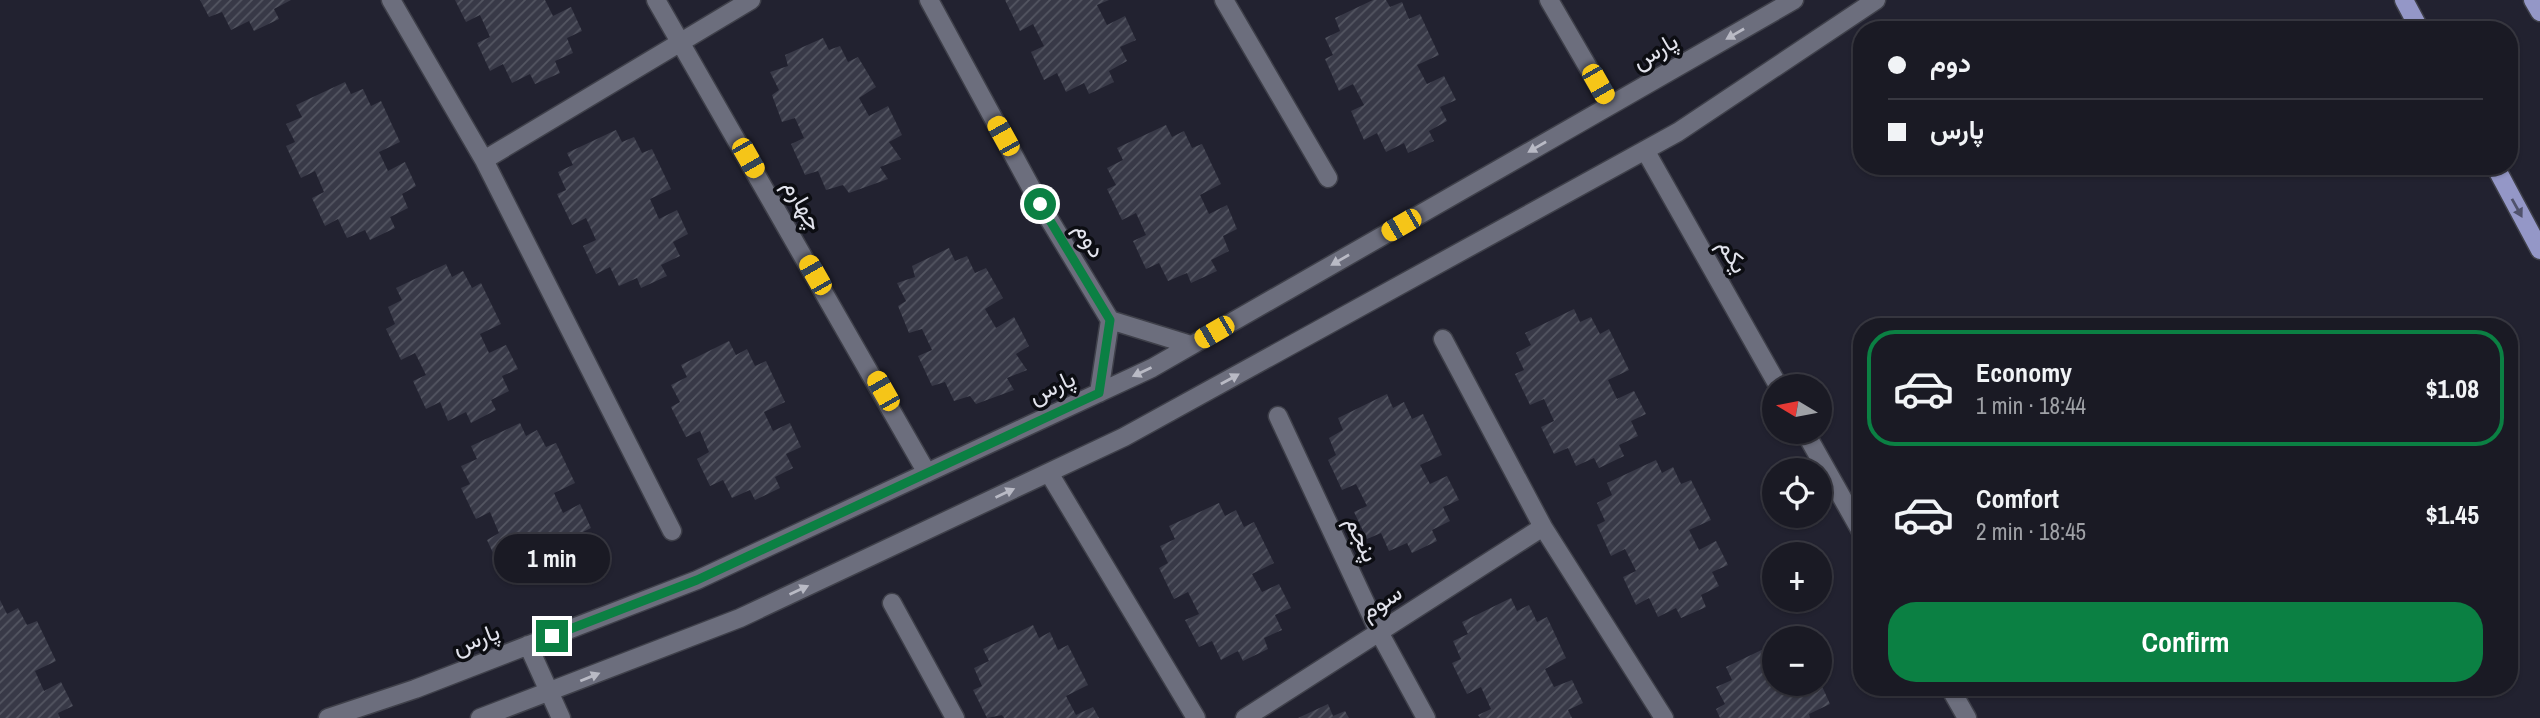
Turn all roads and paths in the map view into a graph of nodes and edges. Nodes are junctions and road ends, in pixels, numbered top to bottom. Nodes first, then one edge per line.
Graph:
1 (391, 0) edge
2 (656, 0) edge
3 (751, 0) edge
4 (929, 0) edge
5 (1224, 0) edge
6 (1549, 0) edge
7 (1794, 0) edge
8 (1876, 0) edge
9 (2404, 0) edge
10 (2533, 0) edge
11 (2540, 12) edge
12 (2415, 21) edge
13 (681, 42) junction
14 (1610, 105) junction
15 (1645, 150) junction
16 (484, 160) junction
17 (2500, 175) edge
18 (1328, 178) dead end
19 (2540, 250) edge
20 (1110, 320) junction
21 (1443, 339) dead end
22 (1191, 345) junction
23 (1772, 374) edge
24 (1099, 393) junction
25 (1278, 416) dead end
26 (1812, 444) edge
27 (927, 473) junction
28 (1049, 473) junction
29 (1853, 517) edge
30 (1543, 527) junction
31 (673, 531) dead end
32 (892, 603) dead end
33 (1379, 632) junction
34 (528, 645) junction
35 (550, 693) junction
36 (1955, 696) edge
37 (328, 718) edge
38 (480, 718) edge
39 (561, 718) edge
40 (955, 718) edge
41 (1196, 718) edge
42 (1245, 718) edge
43 (1426, 718) edge
44 (1664, 718) edge
45 (1967, 718) edge

1 - 16 street
2 - 13 street, چهارم
3 - 13 street
4 - 20 street, دوم
5 - 18 street
6 - 14 street
7 -> 14 street, پارس
8 - 15 street
9 - 12 main road
10 - 11 main road
13 - 16 street
13 - 27 street, چهارم
14 -> 22 street, پارس
15 - 23 street, یکم
28 -> 15 street
16 - 31 street
17 -> 19 main road
20 - 22 street
20 - 24 street
21 - 30 street
22 -> 24 street, پارس
24 - 27 street, پارس
25 - 33 street, پنجم
26 - 29 street
27 - 34 street, پارس
35 -> 28 street
28 - 41 street
30 - 33 street, سوم
30 - 44 street
32 - 40 street
33 - 42 street, سوم
33 - 43 street, پنجم
34 - 35 street
34 - 37 street, پارس
35 - 38 street
35 - 39 street
36 - 45 street

